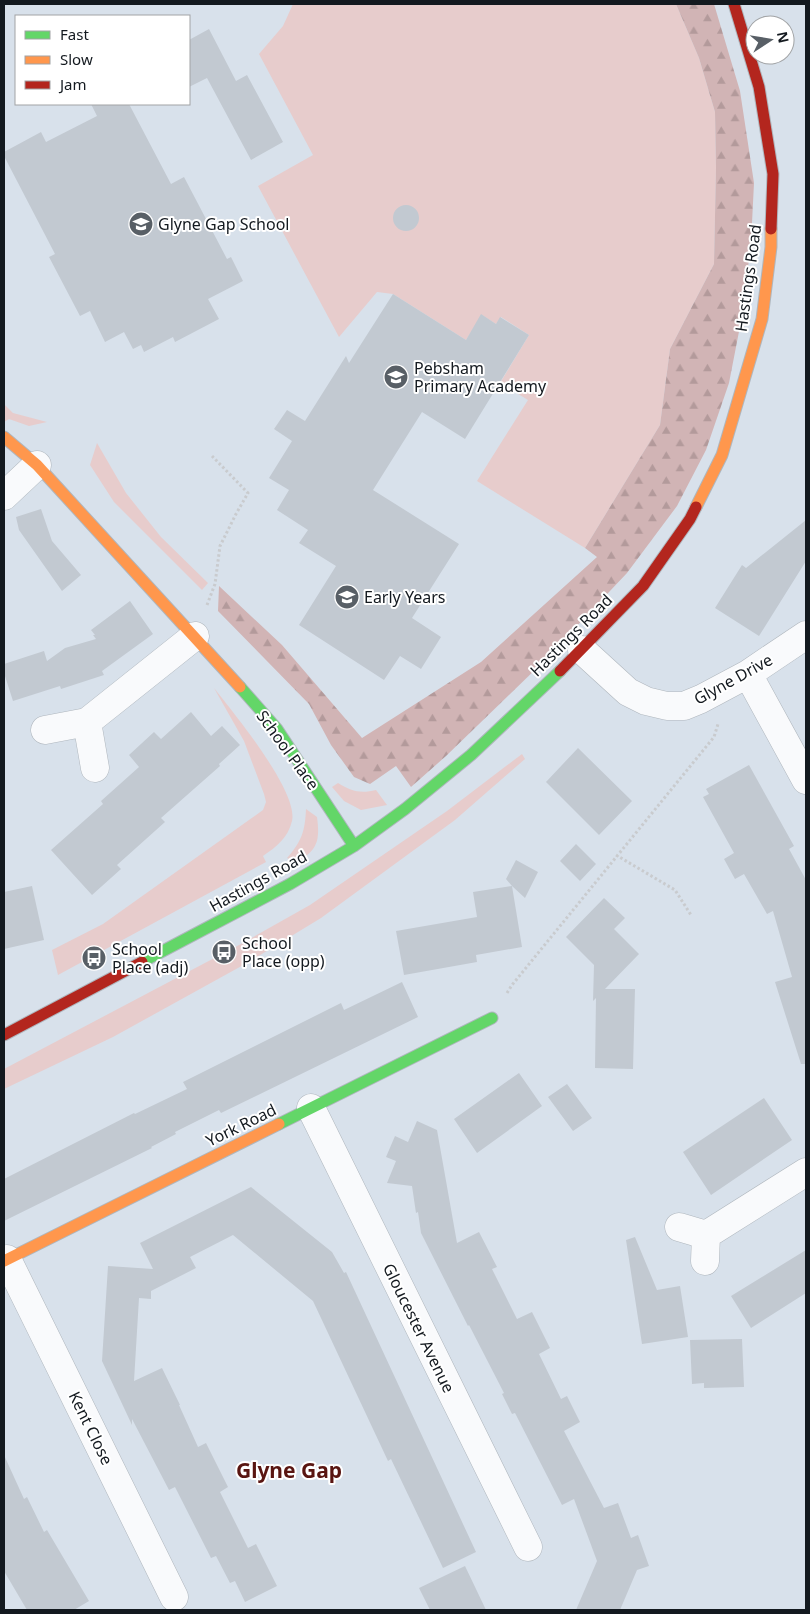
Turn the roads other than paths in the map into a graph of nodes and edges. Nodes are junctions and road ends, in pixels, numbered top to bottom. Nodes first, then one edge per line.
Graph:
1 (734, 4) edge
2 (4, 436) edge
3 (37, 465) junction
4 (4, 496) edge
5 (806, 635) edge
6 (195, 636) junction
7 (582, 650) junction
8 (748, 674) junction
9 (87, 722) junction
10 (45, 730) dead end
11 (96, 768) dead end
12 (806, 780) edge
13 (354, 846) junction
14 (492, 1018) road end
15 (4, 1035) edge
16 (311, 1108) junction
17 (806, 1172) edge
18 (679, 1226) dead end
19 (5, 1260) edge
20 (528, 1547) dead end
21 (174, 1597) dead end

1 - 7 main road, Hastings Road
2 - 3 main road, School Place
3 - 4 street
3 - 6 main road, School Place
5 - 8 street, Glyne Drive
6 - 9 street
6 - 13 main road, School Place
7 - 8 street, Glyne Drive
7 - 13 main road, Hastings Road
8 - 12 street
9 - 10 street
9 - 11 street
13 - 15 main road, Hastings Road
14 - 16 main road, York Road
16 - 19 main road, York Road
16 - 20 street, Gloucester Avenue
17 - 18 street
19 - 21 street, Kent Close

